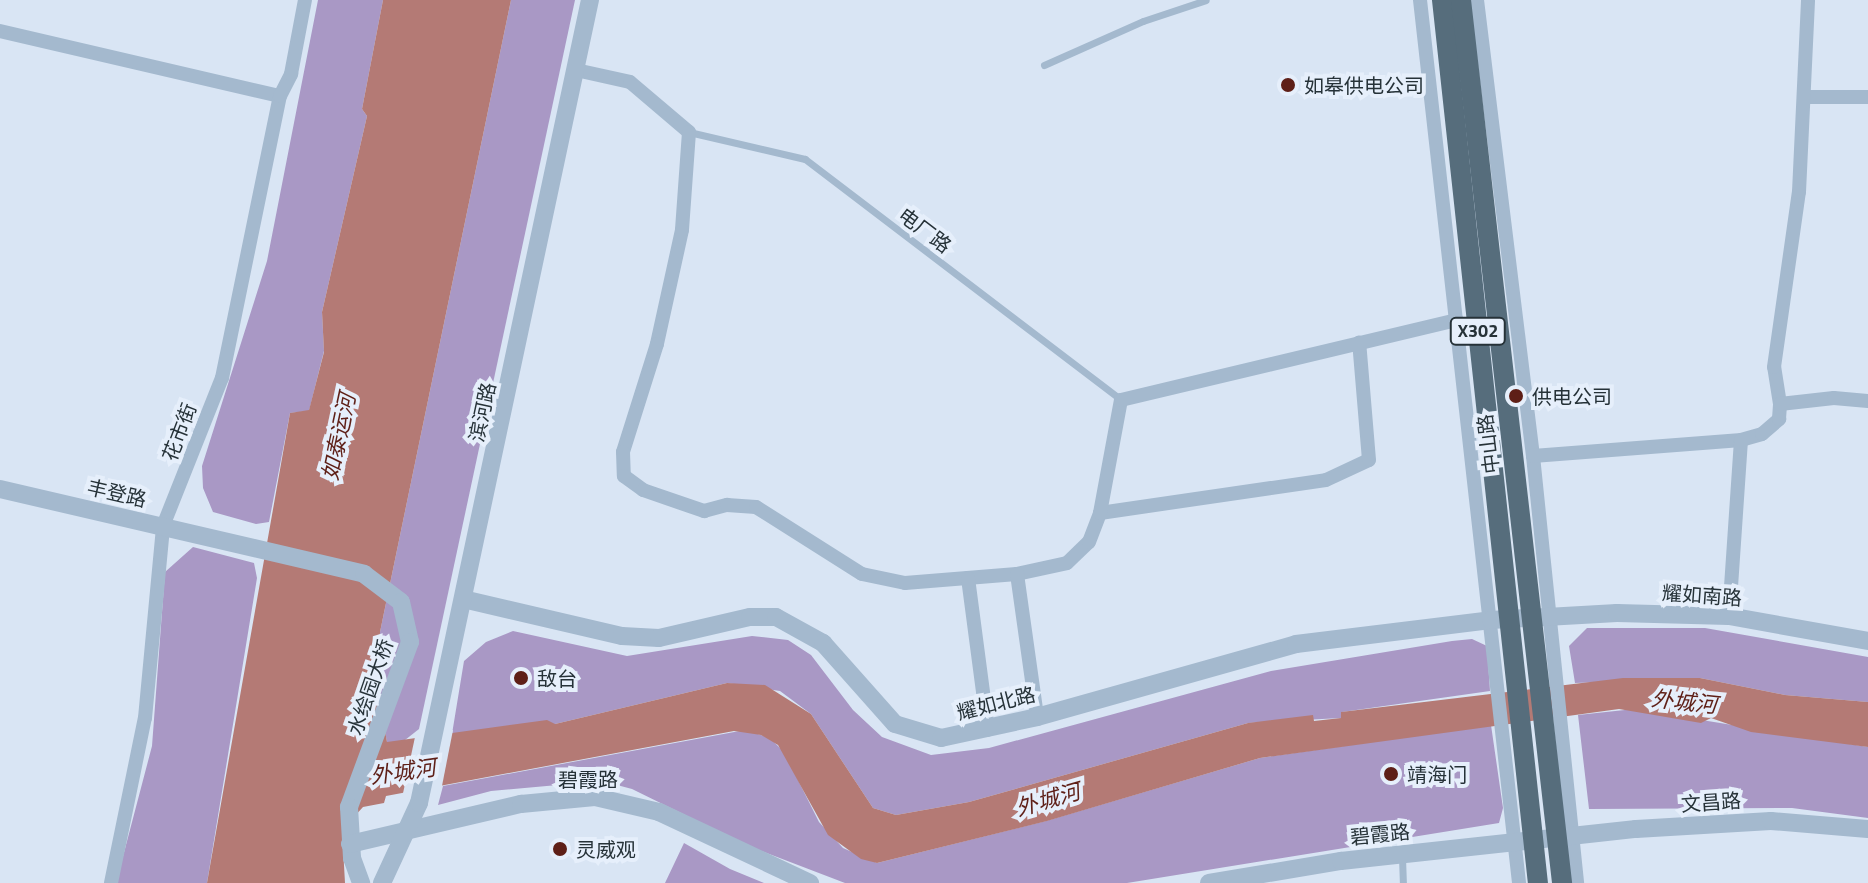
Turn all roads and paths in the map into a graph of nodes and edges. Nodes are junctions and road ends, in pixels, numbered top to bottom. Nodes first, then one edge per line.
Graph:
1 (305, 0) edge
2 (590, 0) edge
3 (1206, 0) edge
4 (1420, 0) edge
5 (1442, 0) edge
6 (1461, 0) edge
7 (1477, 0) edge
8 (1808, 0) edge
9 (0, 31) edge
10 (1044, 65) dead end
11 (576, 70) junction
12 (280, 96) junction
13 (1806, 97) junction
14 (1868, 97) edge
15 (689, 132) junction
16 (1457, 320) junction
17 (1359, 342) junction
18 (1121, 400) junction
19 (1868, 401) edge
20 (1780, 404) junction
21 (1741, 440) junction
22 (1533, 456) junction
23 (0, 489) edge
24 (1100, 513) junction
25 (163, 526) junction
26 (224, 540) joint
27 (1017, 574) junction
28 (968, 578) junction
29 (463, 599) junction
30 (1540, 616) junction
31 (1729, 616) junction
32 (1500, 619) junction
33 (1868, 641) edge
34 (1037, 717) junction
35 (988, 730) junction
36 (1868, 829) edge
37 (409, 832) junction
38 (1565, 836) junction
39 (349, 837) junction
40 (1524, 840) junction
41 (1402, 854) junction
42 (1279, 876) edge
43 (111, 883) edge
44 (361, 883) edge
45 (382, 883) edge
46 (810, 883) edge
47 (1212, 883) edge
48 (1403, 883) edge
49 (1519, 883) edge
50 (1538, 883) edge
51 (1562, 883) edge
52 (1577, 883) edge

1 - 12 street, 花市街
2 - 11 street, 滨河路
3 - 10 lane
4 - 16 street
5 - 32 main road, 中山路 / X302
6 - 30 main road, 中山路 / X302
7 - 22 street
8 - 13 street
9 - 12 street
11 - 15 street
11 - 29 street, 滨河路
12 - 25 street, 花市街
13 - 14 street
13 - 20 street
15 - 18 lane, 电厂路
15 - 28 street
16 - 17 street
16 - 32 street
17 - 18 street
17 - 24 street
18 - 24 street
19 - 20 street
20 - 21 street
21 - 22 street
21 - 31 street
22 - 30 street
23 - 25 street, 丰登路
24 - 27 street
25 - 26 street, 丰登路
25 - 43 street, 花市街
26 - 39 street, 水绘园大桥
27 - 28 street
27 - 34 street
28 - 35 street
29 - 35 street, 耀如北路
29 - 37 street, 滨河路
30 - 31 street, 耀如南路
30 - 32 street, 耀如北路
30 - 38 main road, 中山路 / X302
31 - 33 street, 耀如南路
32 - 34 street, 耀如北路
32 - 40 main road, 中山路 / X302
34 - 35 street, 耀如北路
36 - 38 street, 文昌路
37 - 39 street, 碧霞路
37 - 45 street
37 - 46 street, 碧霞路
38 - 40 street, 碧霞路
38 - 51 main road, 中山路 / X302
38 - 52 street
39 - 44 street
40 - 41 street, 碧霞路
40 - 49 street
40 - 50 main road, 中山路 / X302
41 - 42 street, 碧霞路
41 - 48 lane
42 - 47 street, 碧霞路

